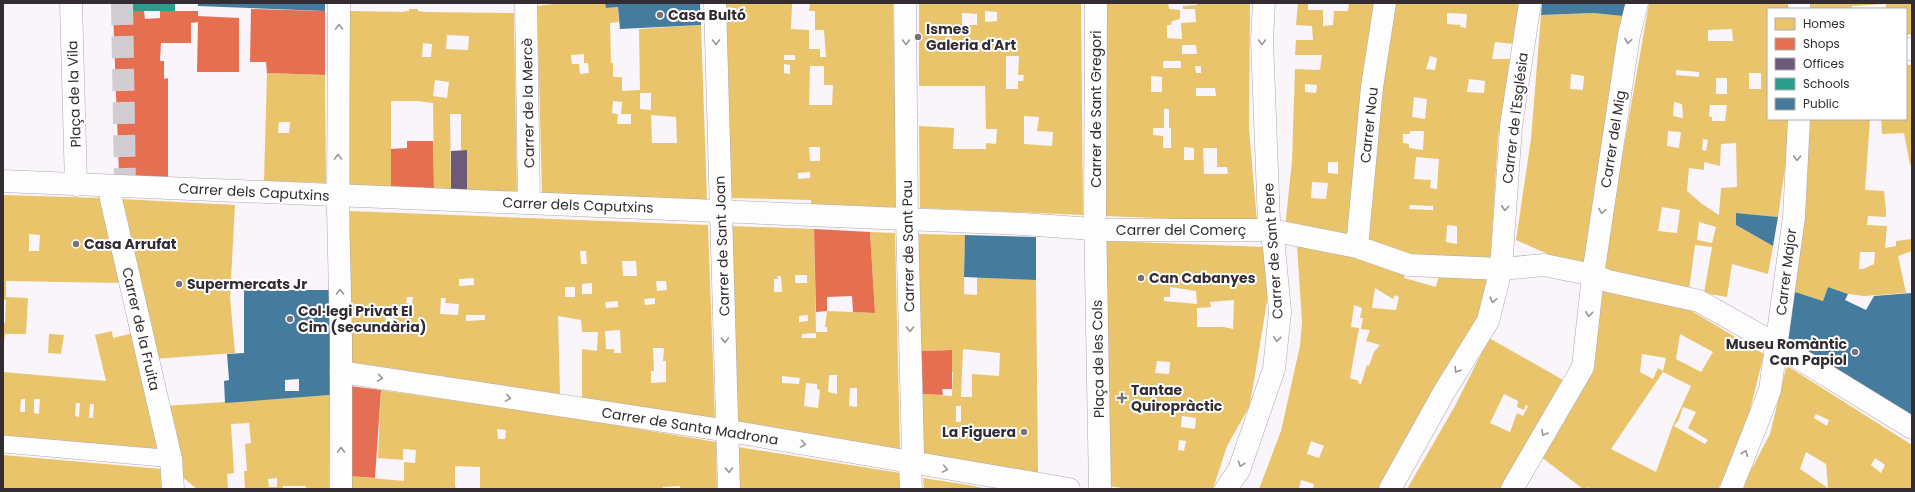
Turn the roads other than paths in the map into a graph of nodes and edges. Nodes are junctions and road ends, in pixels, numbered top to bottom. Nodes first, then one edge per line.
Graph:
1 (71, 3) edge
2 (339, 3) edge
3 (526, 3) edge
4 (715, 3) edge
5 (905, 3) edge
6 (1096, 3) edge
7 (1264, 3) edge
8 (1385, 3) edge
9 (1530, 3) edge
10 (1636, 3) edge
11 (1800, 120) edge
12 (3, 181) edge
13 (76, 185) junction
14 (112, 187) junction
15 (338, 196) junction
16 (529, 203) junction
17 (720, 210) junction
18 (907, 220) junction
19 (1096, 223) junction
20 (1271, 230) junction
21 (1357, 247) junction
22 (1501, 269) junction
23 (1600, 278) junction
24 (1777, 345) junction
25 (341, 372) junction
26 (1912, 428) edge
27 (727, 431) junction
28 (3, 444) edge
29 (910, 463) junction
30 (170, 470) edge
31 (340, 489) edge
32 (729, 489) edge
33 (911, 489) edge
34 (1069, 489) edge
35 (1100, 489) edge
36 (1226, 489) edge
37 (1390, 489) edge
38 (1512, 489) edge
39 (1731, 489) edge

1 - 13 street, Plaça de la Vila
15 -> 2 street
3 - 16 street, Carrer de la Mercè
4 -> 17 street, Carrer de Sant Joan
5 -> 18 street, Carrer de Sant Pau
6 - 19 street, Carrer de Sant Gregori
7 -> 20 street, Carrer de Sant Pere
8 - 21 street, Carrer Nou
9 -> 22 street, Carrer de l'Església
10 -> 23 street, Carrer del Mig
11 -> 24 street, Carrer Major
12 - 13 street
13 - 14 street
14 - 15 street, Carrer dels Caputxins
14 - 30 street, Carrer de la Fruita
15 - 16 street, Carrer dels Caputxins
25 -> 15 street
16 - 17 street, Carrer dels Caputxins
17 - 18 street, Carrer dels Caputxins
17 -> 27 street, Carrer de Sant Joan
18 - 19 street, Carrer dels Caputxins
18 -> 29 street, Carrer de Sant Pau
19 - 20 street, Carrer del Comerç
19 - 35 street, Plaça de les Cols
20 - 21 street, Carrer del Comerç
20 -> 36 street, Carrer de Sant Pere
21 - 22 street, Carrer del Comerç
22 - 23 street, Carrer del Comerç
22 -> 37 street, Carrer de l'Església
23 - 24 street, Carrer del Comerç
23 -> 38 street, Carrer del Mig
24 - 26 street, Carrer del Comerç
39 -> 24 street, Carrer Major
25 -> 27 street, Carrer de Santa Madrona
31 -> 25 street
27 -> 29 street, Carrer de Santa Madrona
27 -> 32 street, Carrer de Sant Joan
28 - 30 lane
29 - 33 street, Carrer de Sant Pau
29 -> 34 street, Carrer de Santa Madrona

